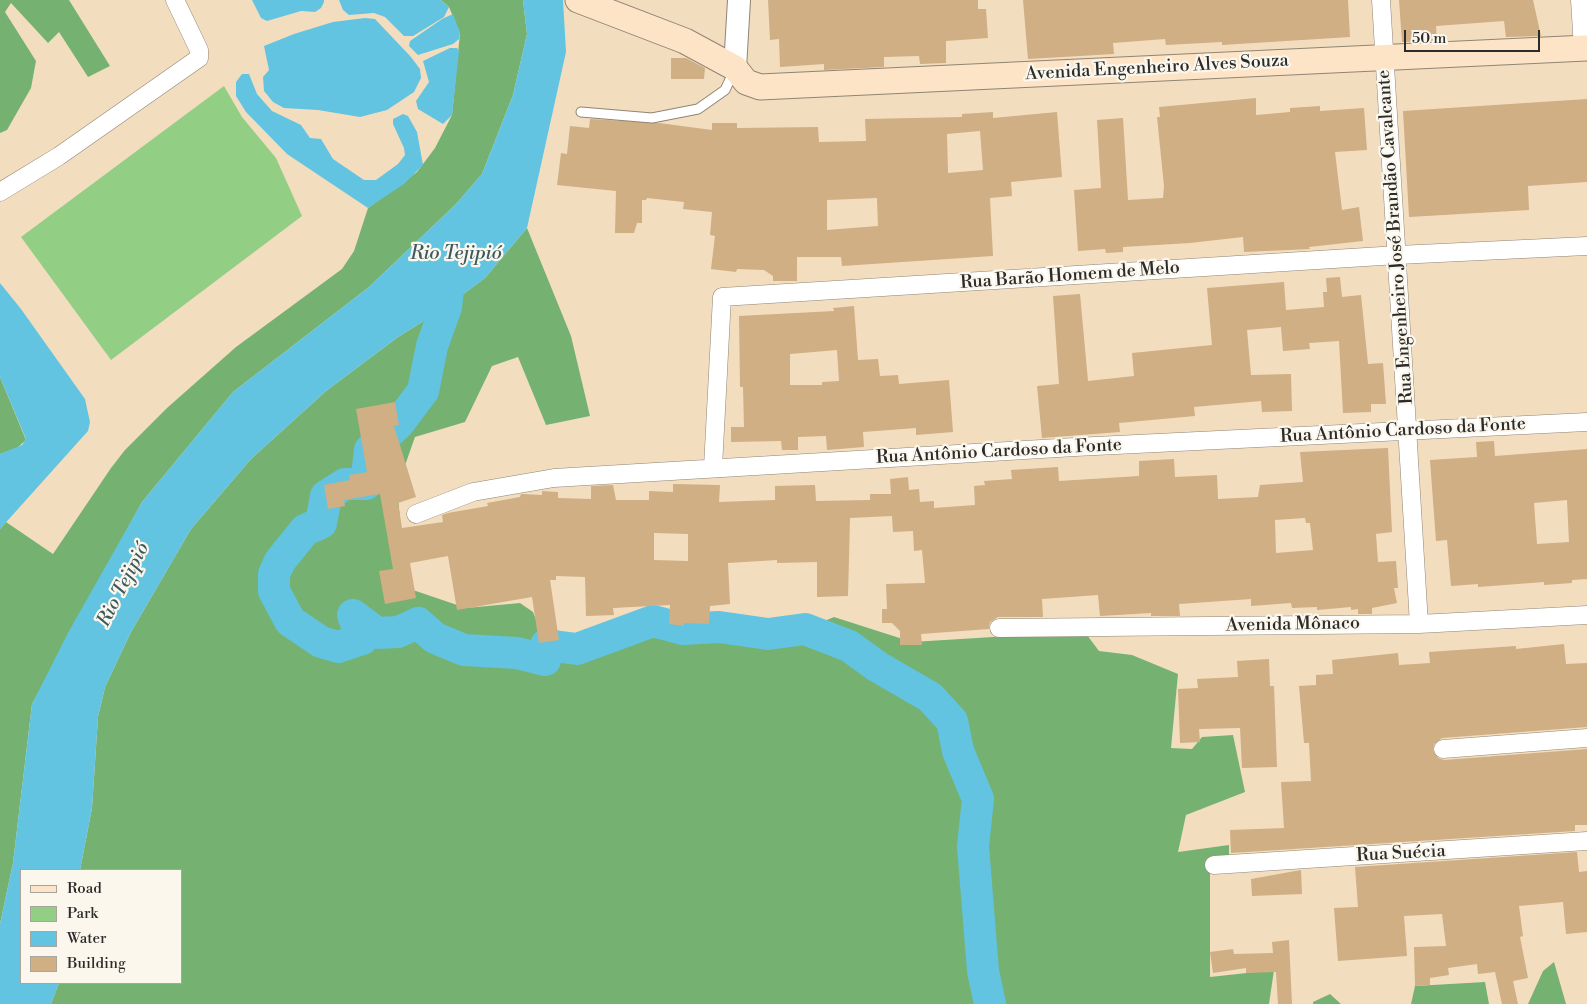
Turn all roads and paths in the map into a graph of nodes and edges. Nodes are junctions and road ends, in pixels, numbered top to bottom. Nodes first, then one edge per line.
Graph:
1 (175, 0) edge
2 (578, 0) edge
3 (739, 0) edge
4 (1381, 0) edge
5 (1580, 0) edge
6 (1585, 48) edge
7 (1384, 56) junction
8 (735, 68) junction
9 (581, 112) dead end
10 (0, 192) edge
11 (1587, 246) edge
12 (1398, 255) junction
13 (1587, 422) edge
14 (1409, 431) junction
15 (713, 467) junction
16 (416, 514) dead end
17 (1587, 615) edge
18 (1419, 624) junction
19 (999, 628) dead end
20 (1587, 738) edge
21 (1443, 749) dead end
22 (1587, 841) edge
23 (1214, 865) dead end

1 - 10 street
2 - 8 main road, Avenida Engenheiro Alves Souza
3 - 8 street
4 - 7 street, Rua Engenheiro José Brandão Cavalcante
5 - 6 street
6 - 7 main road, Avenida Engenheiro Alves Souza
7 - 8 main road, Avenida Engenheiro Alves Souza
7 - 12 street, Rua Engenheiro José Brandão Cavalcante
8 - 9 lane
11 - 12 street, Rua Barão Homem de Melo
12 - 14 street, Rua Engenheiro José Brandão Cavalcante
12 - 15 street, Rua Barão Homem de Melo
13 - 14 street, Rua Antônio Cardoso da Fonte
14 - 15 street, Rua Antônio Cardoso da Fonte
14 - 18 street, Rua Engenheiro José Brandão Cavalcante
15 - 16 street, Rua Antônio Cardoso da Fonte
17 - 18 street, Avenida Mônaco
18 - 19 street, Avenida Mônaco
20 - 21 street
22 - 23 street, Rua Suécia

